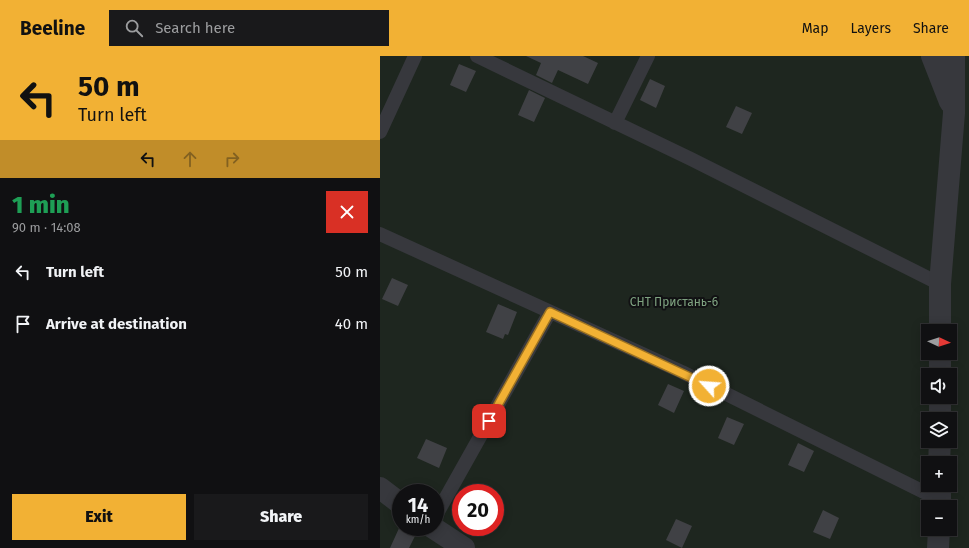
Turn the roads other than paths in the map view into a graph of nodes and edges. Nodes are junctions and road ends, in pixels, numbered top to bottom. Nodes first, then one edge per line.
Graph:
1 (416, 56) edge
2 (477, 56) edge
3 (648, 56) edge
4 (932, 56) edge
5 (954, 56) edge
6 (954, 113) junction
7 (615, 123) junction
8 (380, 132) edge
9 (380, 234) edge
10 (940, 284) junction
11 (550, 312) junction
12 (940, 324) edge
13 (380, 488) edge
14 (392, 497) edge
15 (940, 497) edge
16 (444, 501) edge
17 (444, 535) edge
18 (939, 536) edge
19 (464, 548) edge
20 (938, 548) edge

1 - 8 lane
2 - 7 lane
3 - 7 lane
4 - 6 street
5 - 6 street
6 - 10 street
7 - 10 lane
9 - 11 lane
10 - 12 street
11 - 15 lane
11 - 16 lane
13 - 14 street
17 - 19 street
18 - 20 street

